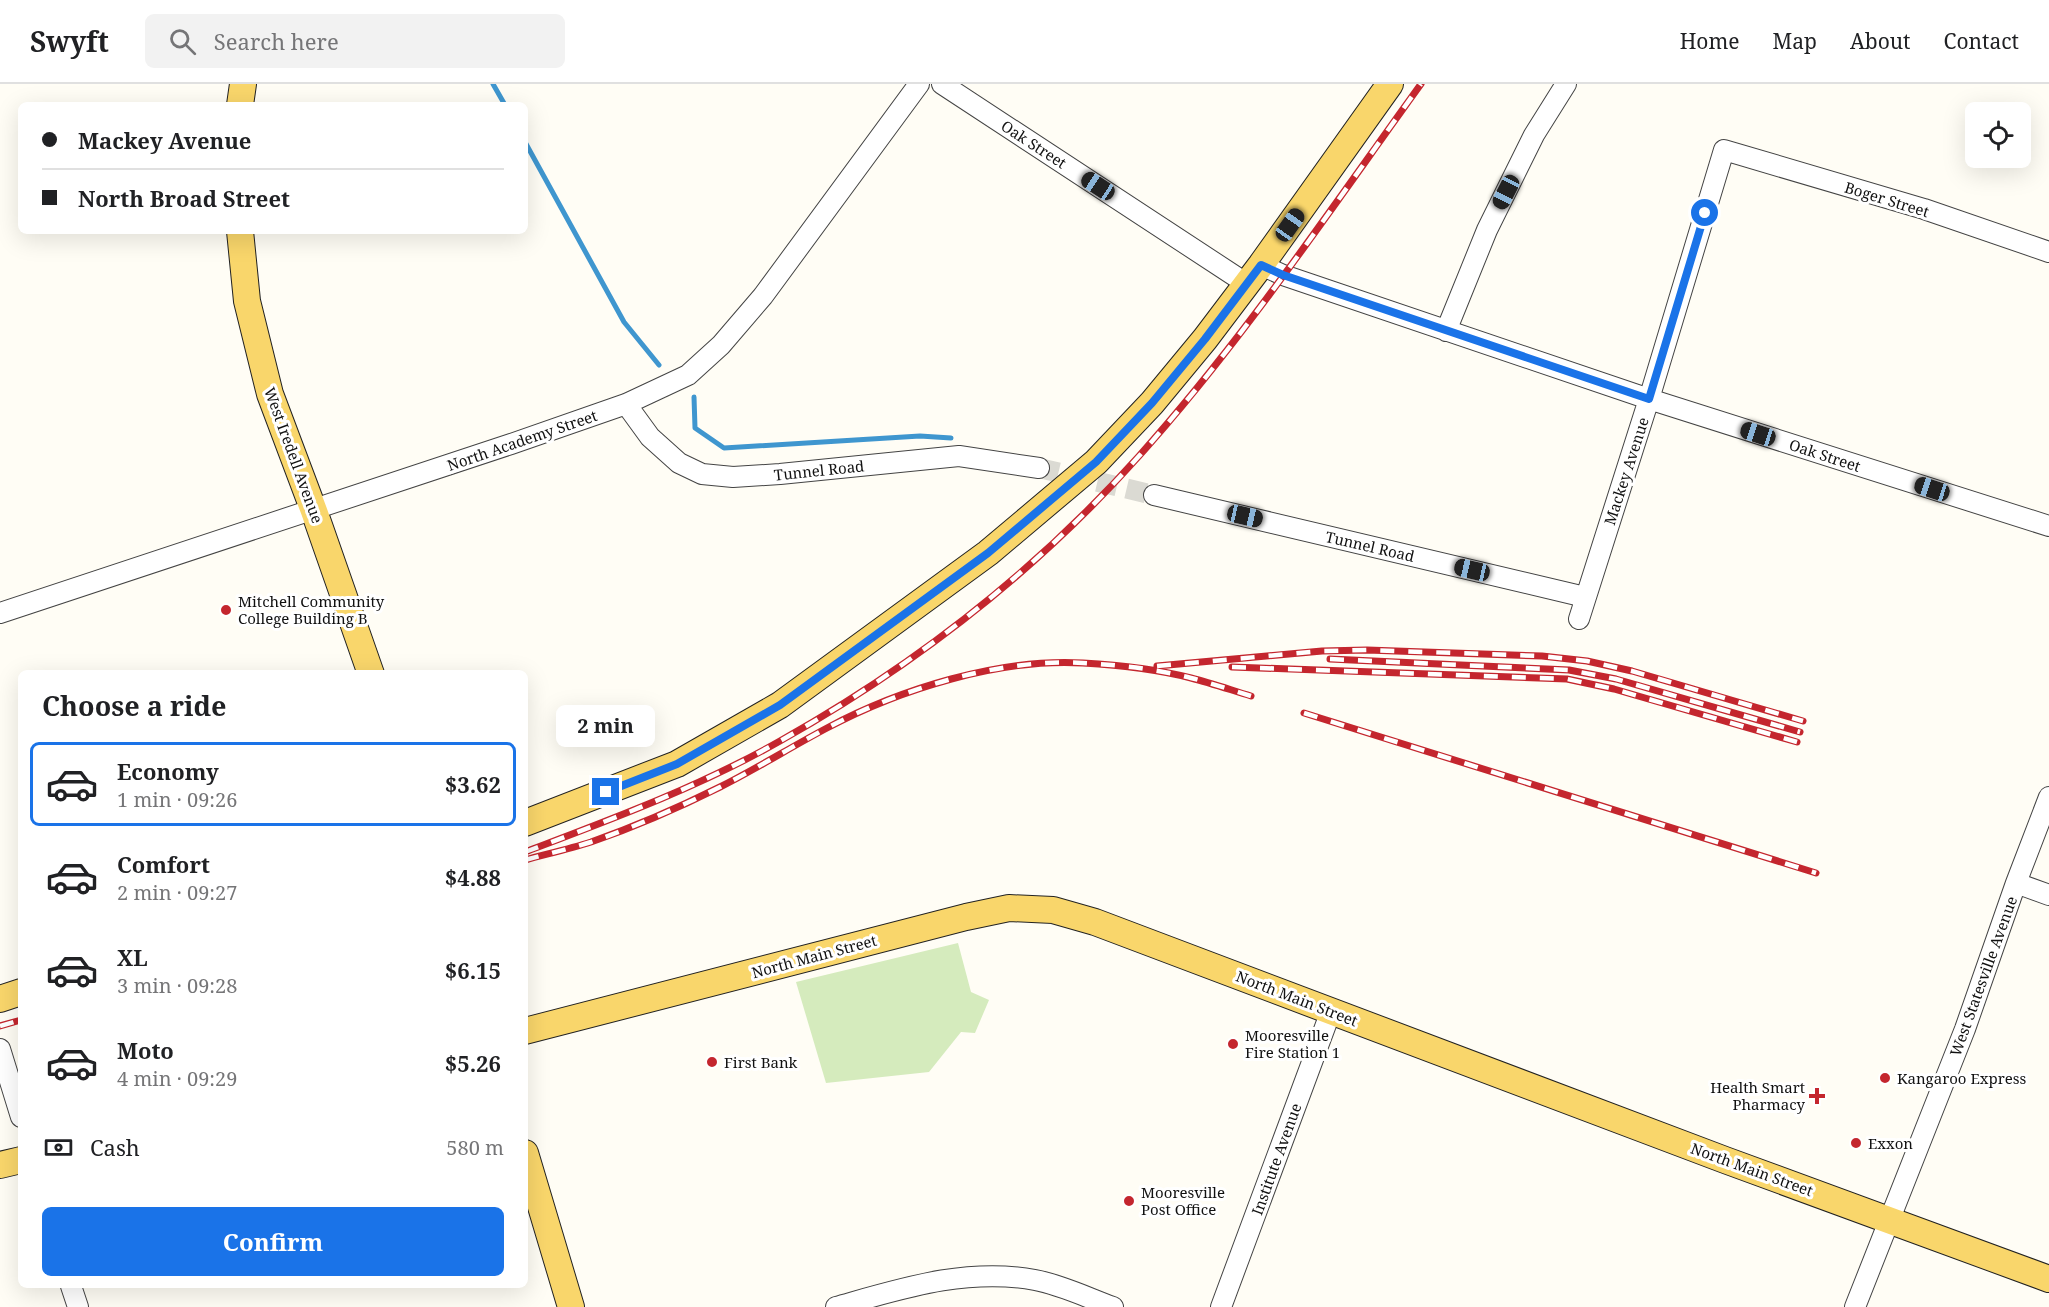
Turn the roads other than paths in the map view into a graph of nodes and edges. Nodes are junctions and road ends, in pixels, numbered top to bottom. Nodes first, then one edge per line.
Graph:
1 (243, 84) edge
2 (919, 84) edge
3 (942, 84) edge
4 (1390, 84) edge
5 (1566, 84) edge
6 (240, 102) edge
7 (1724, 150) joint
8 (240, 234) edge
9 (2049, 252) edge
10 (1254, 274) junction
11 (1446, 331) junction
12 (1649, 399) junction
13 (626, 404) junction
14 (1038, 468) tunnel mouth
15 (1154, 495) tunnel mouth
16 (314, 511) junction
17 (2049, 526) edge
18 (1586, 597) junction
19 (0, 613) edge
20 (1579, 619) dead end
21 (370, 670) edge
22 (2049, 797) edge
23 (528, 822) edge
24 (2016, 883) junction
25 (2049, 895) edge
26 (18, 993) edge
27 (0, 999) edge
28 (1331, 1011) junction
29 (528, 1030) edge
30 (0, 1049) edge
31 (18, 1108) edge
32 (18, 1161) edge
33 (528, 1163) edge
34 (0, 1165) edge
35 (1889, 1220) junction
36 (2049, 1279) edge
37 (72, 1288) edge
38 (78, 1307) edge
39 (570, 1307) edge
40 (836, 1307) edge
41 (1113, 1307) edge
42 (1221, 1307) edge
43 (1856, 1307) edge

1 - 6 main road
2 - 13 street, North Academy Street
3 - 10 street, Oak Street
4 - 10 main road
5 - 11 street
7 - 9 street, Boger Street
7 - 12 street, Mackey Avenue
8 - 16 main road, West Iredell Avenue
10 - 11 street, Oak Street
10 - 23 main road
11 - 12 street, Oak Street
12 - 17 street, Oak Street
12 - 18 street, Mackey Avenue
13 - 14 street, Tunnel Road
13 - 16 street, North Academy Street
15 - 18 street, Tunnel Road
16 - 19 street, North Academy Street
16 - 21 main road, West Iredell Avenue
18 - 20 street, Mackey Avenue
22 - 24 street, West Statesville Avenue
24 - 25 street
24 - 35 street, West Statesville Avenue
26 - 27 main road
28 - 29 main road, North Main Street
28 - 35 main road, North Main Street
28 - 42 street, Institute Avenue
30 - 31 street
32 - 34 main road
33 - 39 main road
35 - 36 main road, North Main Street
35 - 43 street, West Statesville Avenue
37 - 38 street
40 - 41 street

